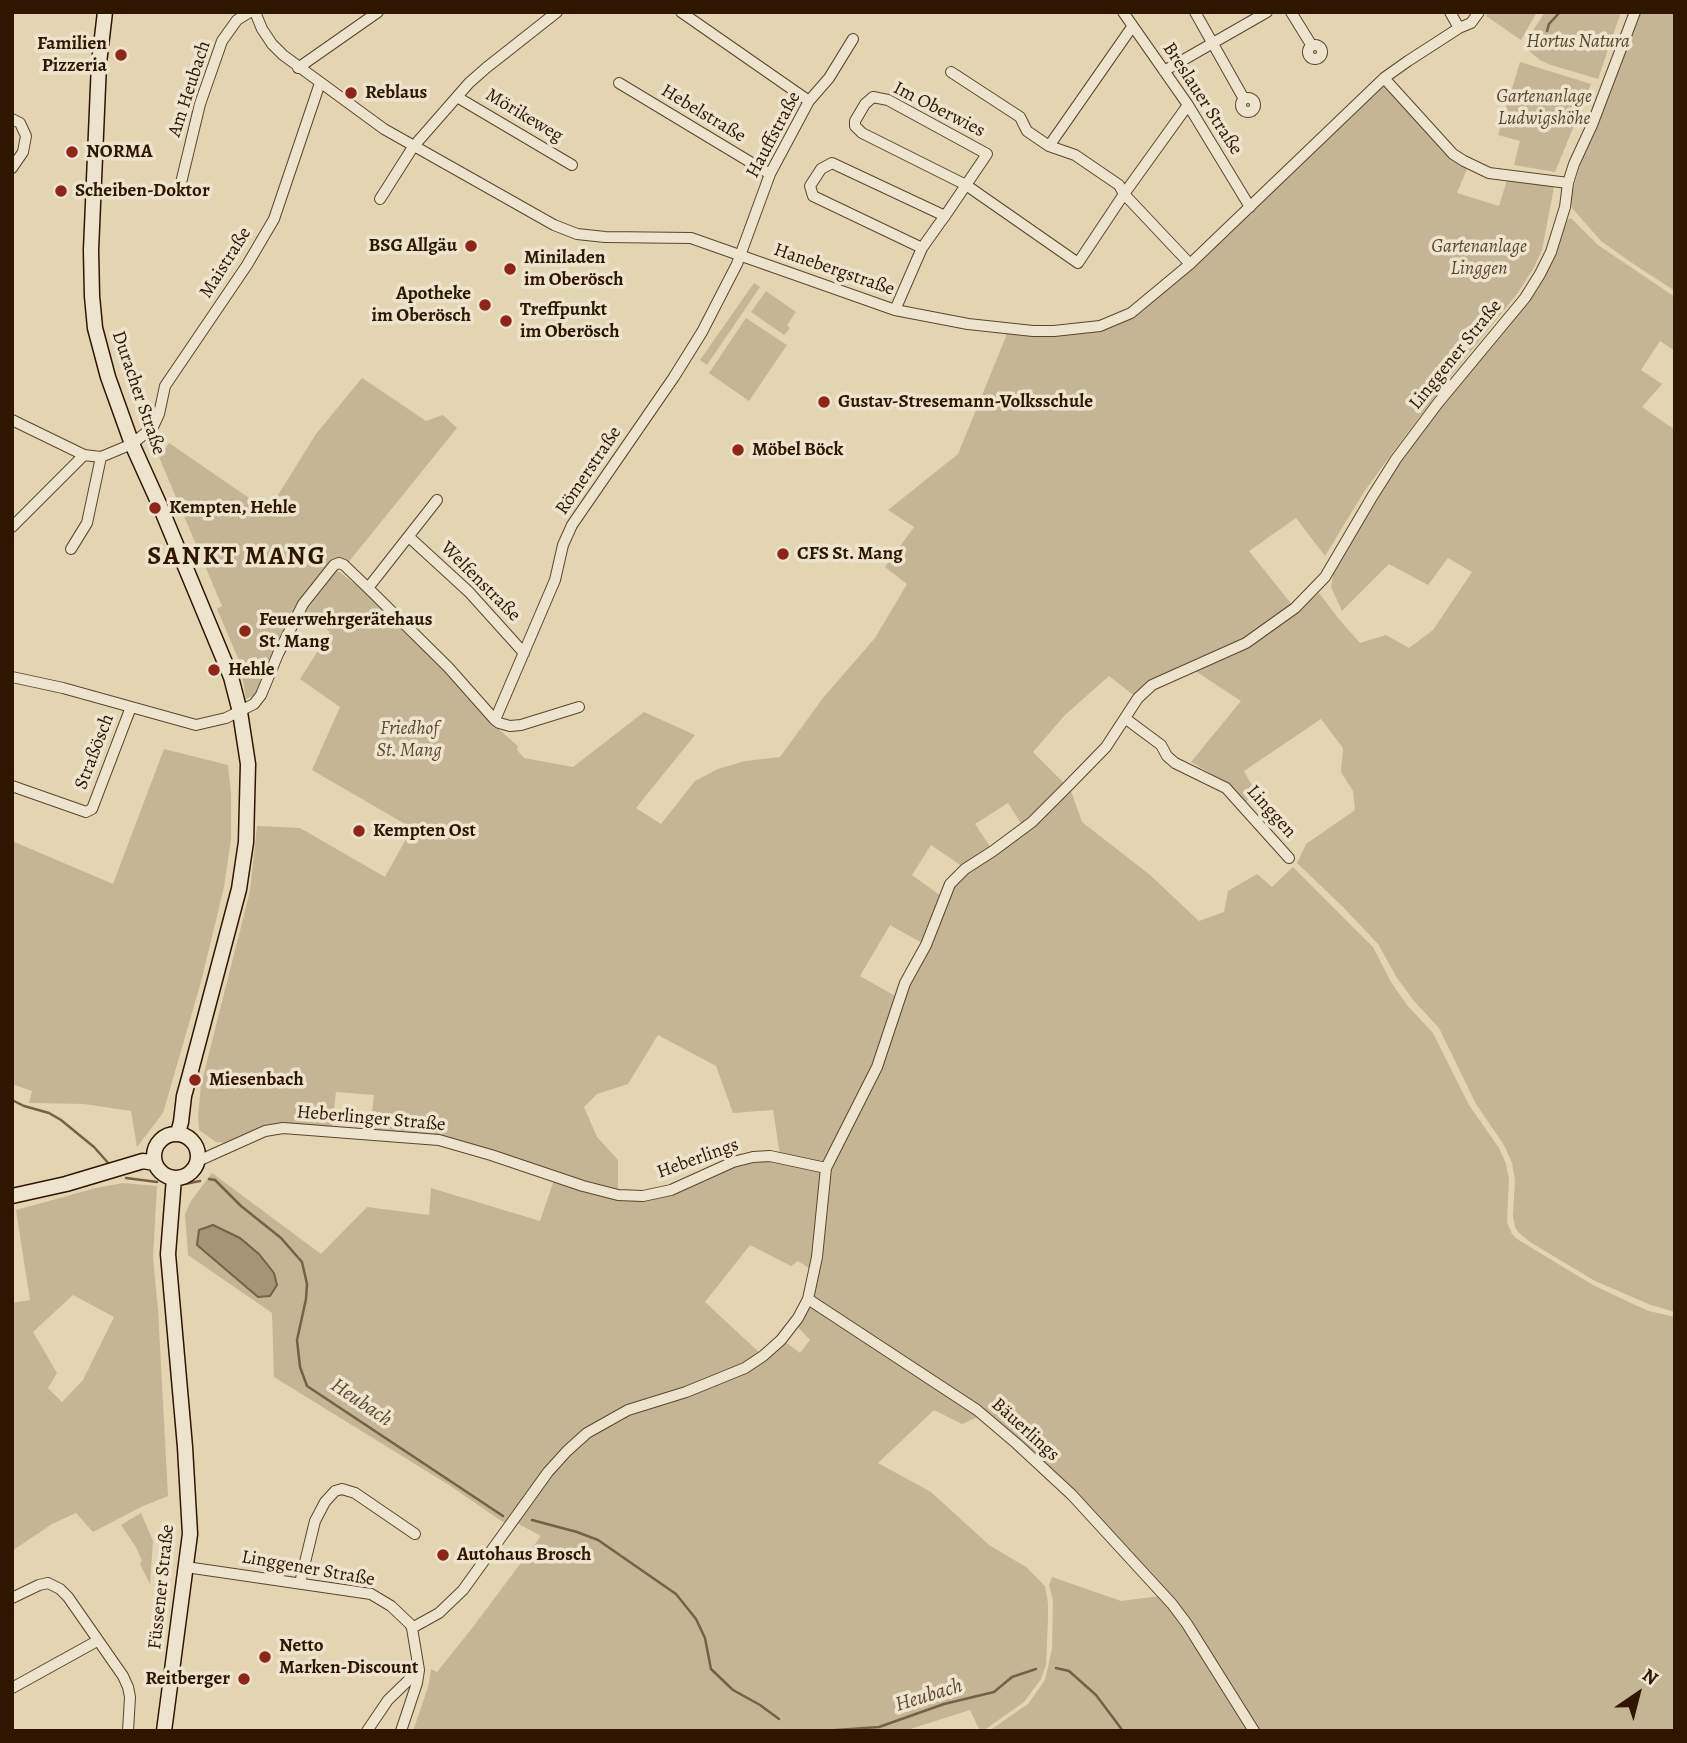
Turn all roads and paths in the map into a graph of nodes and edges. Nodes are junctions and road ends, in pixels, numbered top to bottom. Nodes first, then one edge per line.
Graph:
1 (105, 12) edge
2 (250, 12) edge
3 (255, 12) edge
4 (378, 12) edge
5 (557, 12) edge
6 (681, 12) edge
7 (1123, 12) edge
8 (1195, 12) edge
9 (1267, 12) edge
10 (1291, 12) edge
11 (1450, 12) edge
12 (1479, 12) edge
13 (1635, 12) edge
14 (1132, 27) junction
15 (1459, 29) junction
16 (853, 40) dead end
17 (1213, 43) junction
18 (1312, 46) dead end
19 (298, 68) junction
20 (1164, 71) junction
21 (951, 72) dead end
22 (1384, 78) junction
23 (320, 83) junction
24 (619, 83) dead end
25 (457, 97) junction
26 (1244, 99) dead end
27 (809, 101) junction
28 (1188, 105) junction
29 (12, 119) edge
30 (1049, 146) junction
31 (413, 147) junction
32 (572, 165) dead end
33 (12, 168) edge
34 (770, 174) junction
35 (1568, 184) junction
36 (966, 185) junction
37 (180, 187) dead end
38 (1124, 194) junction
39 (380, 199) dead end
40 (1250, 207) junction
41 (945, 215) junction
42 (922, 248) junction
43 (741, 256) junction
44 (1190, 264) junction
45 (895, 310) junction
46 (12, 420) edge
47 (132, 444) junction
48 (84, 456) junction
49 (101, 457) junction
50 (437, 500) dead end
51 (12, 527) edge
52 (409, 537) junction
53 (71, 549) dead end
54 (368, 588) junction
55 (524, 653) junction
56 (12, 677) edge
57 (131, 707) junction
58 (579, 707) dead end
59 (239, 708) junction
60 (1125, 719) junction
61 (495, 720) junction
62 (12, 786) edge
63 (1289, 858) dead end
64 (178, 1133) junction
65 (198, 1161) junction
66 (154, 1163) junction
67 (826, 1168) junction
68 (174, 1178) junction
69 (583, 1186) joint
70 (12, 1196) edge
71 (808, 1299) junction
72 (415, 1534) dead end
73 (186, 1567) junction
74 (300, 1583) junction
75 (12, 1598) edge
76 (412, 1628) junction
77 (97, 1641) junction
78 (419, 1670) junction
79 (12, 1688) edge
80 (128, 1731) edge
81 (164, 1731) edge
82 (368, 1731) edge
83 (401, 1731) edge
84 (1254, 1731) edge

1 - 47 main road, Duracher Straße
2 - 37 street, Am Heubach
3 - 19 street, Hanebergstraße
4 - 19 street
5 - 25 street
6 - 27 street
7 - 14 street, Breslauer Straße
8 - 17 street
9 - 17 street
10 - 18 street
11 - 15 street
12 - 15 street, Hanebergstraße
13 - 35 street, Linggener Straße
14 - 20 street, Breslauer Straße
14 - 30 street
15 - 22 street, Hanebergstraße
16 - 27 street, Hauffstraße
17 - 20 street
17 - 26 street
19 - 23 street, Hanebergstraße
20 - 28 street, Breslauer Straße
21 - 30 street
22 - 35 street
22 - 40 street, Hanebergstraße
23 - 31 street, Hanebergstraße
23 - 47 street, Maistraße
24 - 34 street, Hebelstraße
25 - 31 street
25 - 32 street, Mörikeweg
27 - 34 street, Hauffstraße
28 - 38 street
28 - 40 street, Breslauer Straße
29 - 33 street
30 - 38 street
31 - 39 street
31 - 43 street, Hanebergstraße
34 - 43 street, Hauffstraße
35 - 60 street, Linggener Straße
36 - 36 street, Im Oberwies
36 - 38 street, Im Oberwies
36 - 41 street, Im Oberwies
38 - 44 street
40 - 44 street, Hanebergstraße
41 - 42 street, Im Oberwies
41 - 42 street
42 - 45 street, Im Oberwies
43 - 45 street, Hanebergstraße
43 - 55 street, Römerstraße
44 - 45 street, Hanebergstraße
46 - 48 street
47 - 49 street
47 - 59 main road, Duracher Straße
48 - 49 street
48 - 51 street
49 - 53 street
50 - 52 street
52 - 54 street
52 - 55 street, Welfenstraße
54 - 59 street
54 - 61 street
55 - 61 street, Römerstraße
56 - 57 street
57 - 59 street
57 - 62 street, Straßösch
58 - 61 street
59 - 64 main road, Duracher Straße
60 - 63 street, Linggen
60 - 67 street, Linggener Straße
64 - 65 main road
64 - 66 main road
65 - 68 main road
65 - 69 street, Heberlinger Straße
66 - 68 main road
66 - 70 main road
67 - 69 street, Heberlings
67 - 71 street
68 - 73 main road, Füssener Straße
71 - 76 street
71 - 84 street, Bäuerlings
72 - 74 street
73 - 74 street, Linggener Straße
73 - 81 main road, Füssener Straße
74 - 76 street, Linggener Straße
75 - 77 street
76 - 78 street
77 - 79 street
77 - 80 street
78 - 82 street
78 - 83 street

